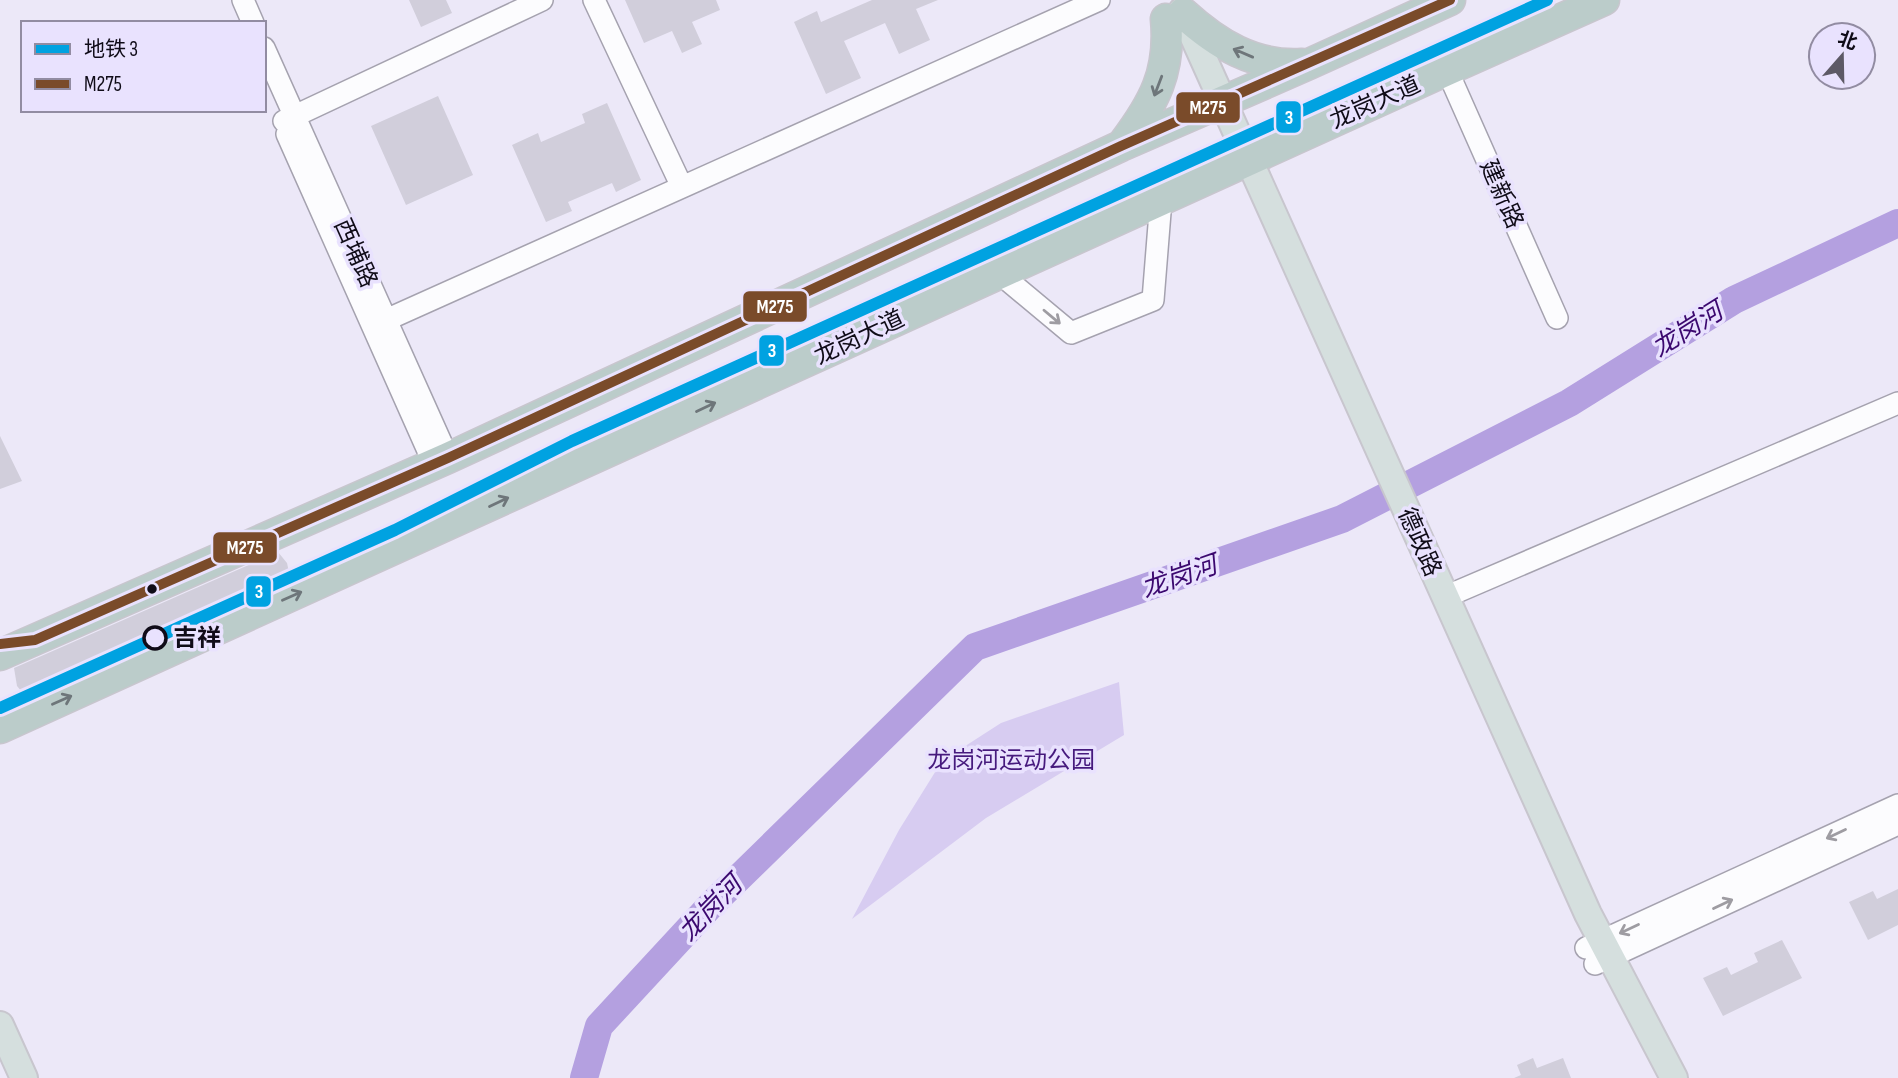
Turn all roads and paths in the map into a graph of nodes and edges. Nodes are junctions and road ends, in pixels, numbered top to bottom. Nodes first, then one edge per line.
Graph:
1 (227, 0) edge
2 (243, 0) edge
3 (542, 0) edge
4 (594, 0) edge
5 (1099, 0) edge
6 (1450, 0) edge
7 (1604, 0) edge
8 (1171, 8) edge
9 (236, 21) edge
10 (252, 21) edge
11 (266, 54) edge
12 (1309, 64) junction
13 (1447, 70) junction
14 (266, 87) edge
15 (1214, 105) junction
16 (288, 119) junction
17 (1121, 146) junction
18 (1241, 163) junction
19 (682, 187) junction
20 (1161, 200) junction
21 (999, 273) junction
22 (1557, 318) dead end
23 (386, 320) junction
24 (1898, 403) edge
25 (441, 461) junction
26 (1417, 556) junction
27 (1445, 597) junction
28 (35, 640) junction
29 (0, 644) edge
30 (0, 655) edge
31 (0, 727) edge
32 (1898, 805) edge
33 (1898, 824) edge
34 (1598, 952) junction
35 (0, 1025) edge
36 (24, 1078) edge
37 (1654, 1078) edge
38 (1674, 1078) edge

1 - 9 street
2 - 10 street
3 - 16 street
4 - 19 street
5 - 19 street
6 - 12 highway
7 - 13 highway, 龙岗大道
12 -> 8 highway
8 - 15 main road, 德政路
8 -> 17 highway
11 - 16 street, 西埔路
12 - 15 highway
13 - 18 highway, 龙岗大道
13 - 22 street, 建新路
14 - 16 street, 西埔路
15 - 17 highway
15 - 18 main road, 德政路
16 - 23 street, 西埔路
16 - 25 street, 西埔路
17 - 25 highway
18 - 20 highway, 龙岗大道
18 - 26 main road, 德政路
19 - 23 street
20 - 21 highway, 龙岗大道
21 -> 20 street
31 -> 21 highway, 龙岗大道
23 - 25 street, 西埔路
24 - 27 street
25 - 28 highway
26 - 27 main road, 德政路
26 - 34 main road, 德政路
27 - 34 main road, 德政路
28 - 29 highway
28 - 30 highway
32 -> 34 street
34 -> 33 street
34 - 37 main road, 德政路
34 - 38 main road, 德政路
35 - 36 main road

